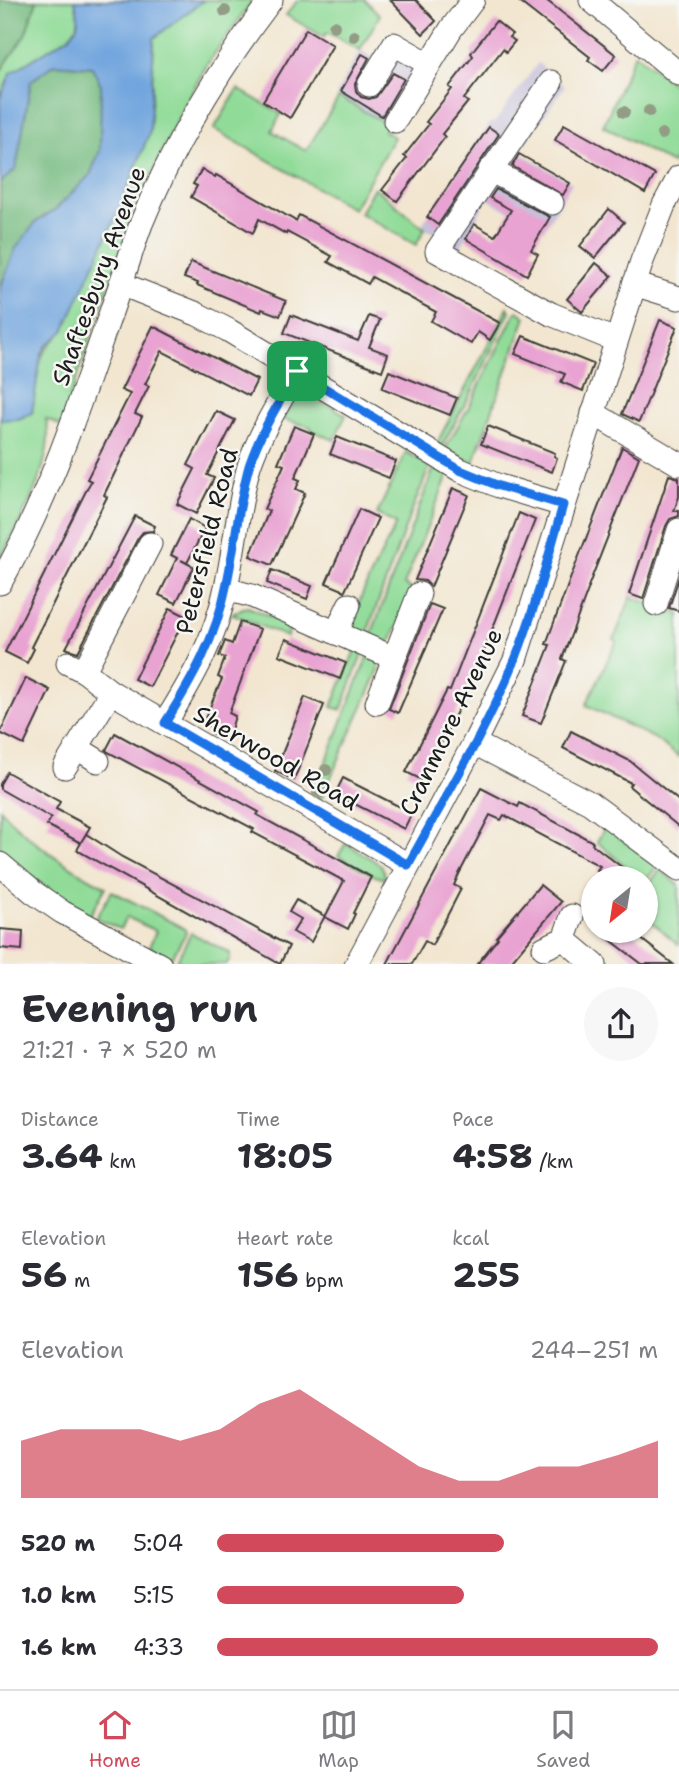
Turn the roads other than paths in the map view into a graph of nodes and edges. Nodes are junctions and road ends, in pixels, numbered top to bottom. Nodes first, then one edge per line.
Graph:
1 (271, 0) edge
2 (473, 0) edge
3 (600, 3) edge
4 (429, 64) junction
5 (679, 74) edge
6 (551, 82) dead end
7 (369, 85) dead end
8 (395, 121) dead end
9 (490, 170) junction
10 (679, 177) edge
11 (552, 203) dead end
12 (121, 284) junction
13 (634, 284) junction
14 (679, 298) edge
15 (615, 340) junction
16 (297, 371) junction
17 (593, 413) junction
18 (679, 464) edge
19 (563, 505) junction
20 (679, 530) edge
21 (150, 544) dead end
22 (0, 583) edge
23 (226, 589) junction
24 (419, 594) dead end
25 (656, 604) dead end
26 (349, 606) dead end
27 (336, 633) junction
28 (394, 658) junction
29 (111, 692) junction
30 (377, 703) dead end
31 (165, 723) junction
32 (474, 743) junction
33 (98, 761) dead end
34 (0, 864) edge
35 (408, 865) junction
36 (679, 869) edge
37 (572, 916) dead end
38 (160, 964) edge
39 (356, 964) edge
40 (595, 964) edge

1 - 12 street, Shaftesbury Avenue
2 - 4 street
3 - 5 street
4 - 7 street
4 - 8 street
6 - 9 street
9 - 11 street
9 - 15 street
10 - 13 street, Cranmore Avenue
12 - 16 street
12 - 22 street, Shaftesbury Avenue
13 - 14 street
13 - 15 street, Cranmore Avenue
15 - 17 street, Cranmore Avenue
16 - 19 street
16 - 23 street, Petersfield Road
17 - 18 street
17 - 19 street, Cranmore Avenue
19 - 32 street, Cranmore Avenue
20 - 25 street
21 - 29 street, Sherwood Road
23 - 27 street
23 - 31 street, Petersfield Road
24 - 28 street
26 - 27 street
27 - 28 street
28 - 30 street
29 - 31 street, Sherwood Road
29 - 33 street
31 - 35 street, Sherwood Road
32 - 35 street, Cranmore Avenue
32 - 36 street
34 - 38 street
35 - 39 street, Cranmore Avenue
37 - 40 street

